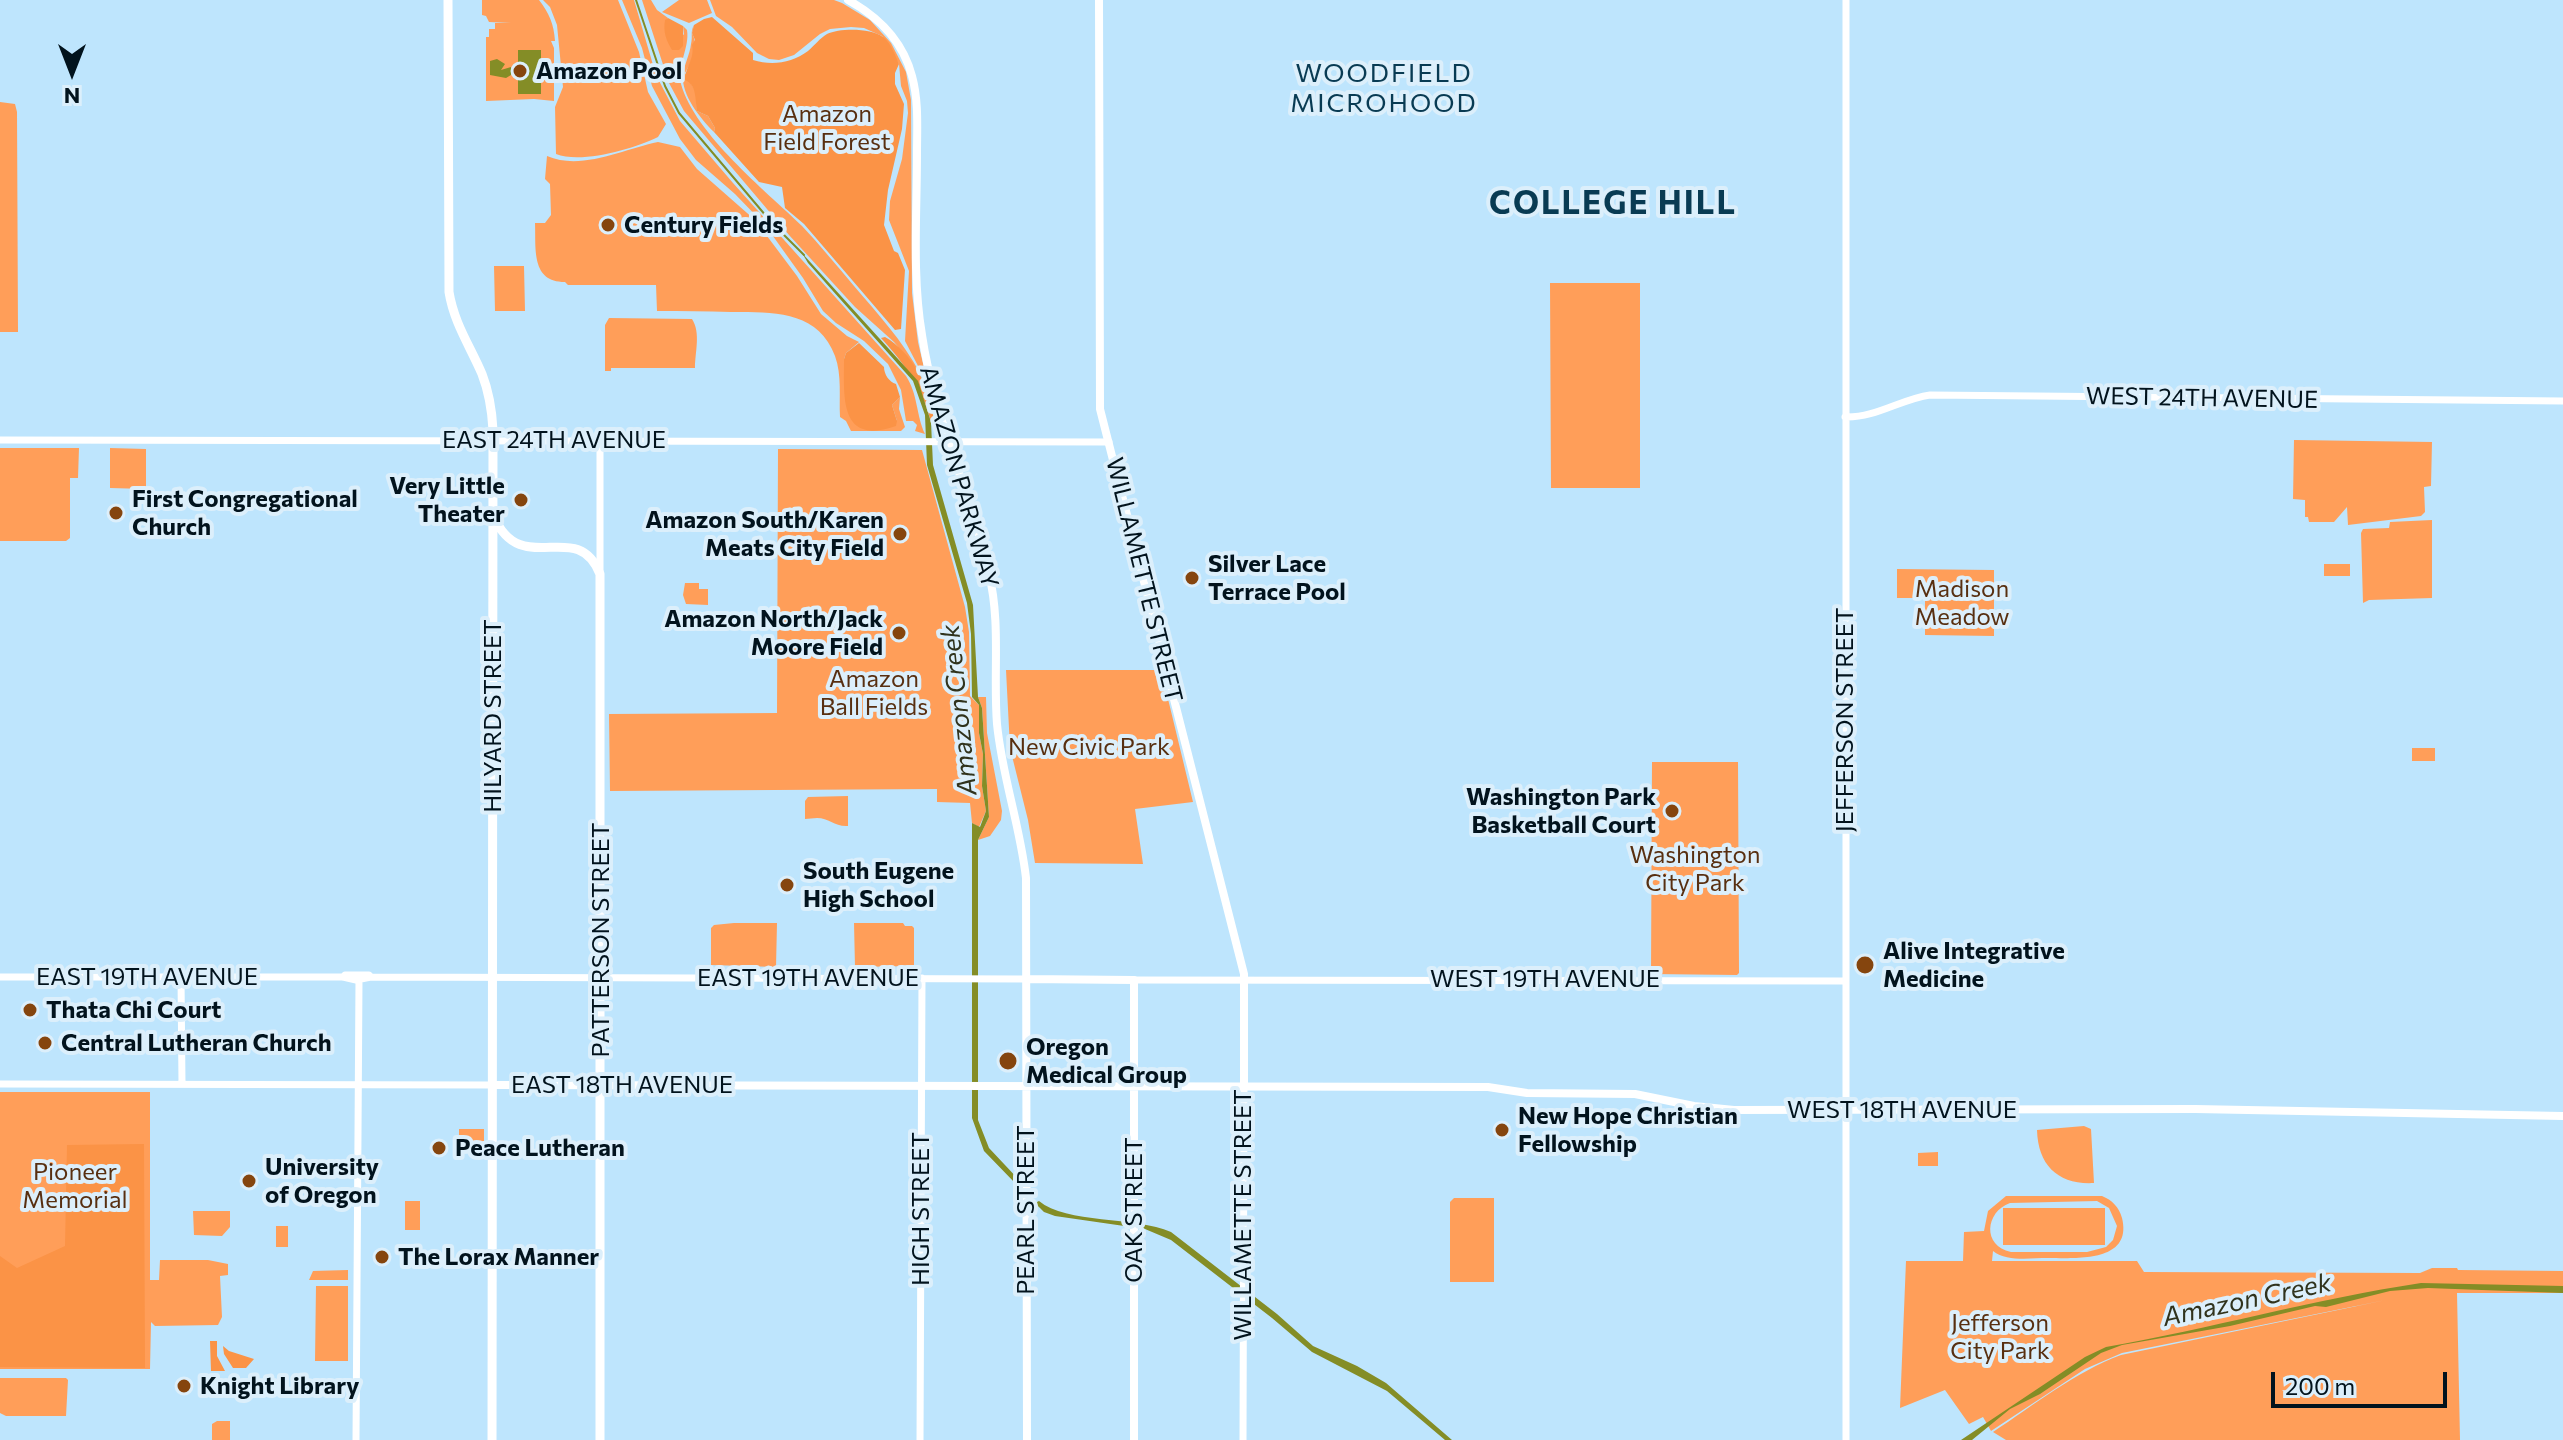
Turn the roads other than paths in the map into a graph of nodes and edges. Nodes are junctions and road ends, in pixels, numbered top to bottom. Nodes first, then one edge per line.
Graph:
1 (448, 0) edge
2 (848, 0) edge
3 (1099, 0) edge
4 (1846, 0) edge
5 (2563, 401) edge
6 (1845, 417) junction
7 (0, 440) edge
8 (493, 441) junction
9 (600, 441) junction
10 (950, 441) junction
11 (1109, 442) junction
12 (493, 514) junction
13 (493, 547) junction
14 (529, 548) junction
15 (600, 574) junction
16 (0, 977) edge
17 (181, 977) junction
18 (343, 977) junction
19 (371, 977) junction
20 (601, 977) junction
21 (493, 978) junction
22 (922, 978) junction
23 (1026, 979) junction
24 (359, 980) junction
25 (1134, 980) junction
26 (1245, 981) junction
27 (1846, 981) junction
28 (0, 1084) edge
29 (182, 1084) junction
30 (358, 1084) junction
31 (493, 1085) junction
32 (601, 1085) junction
33 (922, 1085) junction
34 (1026, 1086) junction
35 (1134, 1087) junction
36 (1244, 1087) junction
37 (1846, 1110) junction
38 (2563, 1116) edge
39 (356, 1440) edge
40 (492, 1440) edge
41 (600, 1440) edge
42 (920, 1440) edge
43 (1027, 1440) edge
44 (1134, 1440) edge
45 (1243, 1440) edge
46 (1846, 1440) edge

1 - 8 main road, HILYARD STREET
2 - 10 main road, AMAZON PARKWAY
3 - 11 main road, WILLAMETTE STREET
4 - 6 street, JEFFERSON STREET
5 - 6 street, WEST 24TH AVENUE
6 - 27 street, JEFFERSON STREET
7 - 8 street, EAST 24TH AVENUE
8 - 9 street, EAST 24TH AVENUE
8 - 12 main road, HILYARD STREET
9 - 10 street, EAST 24TH AVENUE
9 - 15 street, PATTERSON STREET
10 - 11 street, EAST 24TH AVENUE
10 - 23 main road, AMAZON PARKWAY
11 - 26 main road, WILLAMETTE STREET
12 - 13 main road, HILYARD STREET
12 - 14 main road
13 - 14 main road
13 - 21 main road, HILYARD STREET
14 - 15 main road
15 - 20 main road, PATTERSON STREET
16 - 17 street, EAST 19TH AVENUE
17 - 18 street, EAST 19TH AVENUE
17 - 29 street
18 - 19 street, EAST 19TH AVENUE
18 - 24 street, EAST 19TH AVENUE
19 - 21 street, EAST 19TH AVENUE
19 - 24 street, EAST 19TH AVENUE
20 - 21 street, EAST 19TH AVENUE
20 - 22 street, EAST 19TH AVENUE
20 - 32 main road, PATTERSON STREET
21 - 31 main road, HILYARD STREET
22 - 23 street, EAST 19TH AVENUE
22 - 33 street, HIGH STREET
23 - 25 main road, EAST 19TH AVENUE
23 - 34 main road, PEARL STREET
24 - 30 street
25 - 26 street, EAST 19TH AVENUE
25 - 35 main road, OAK STREET
26 - 27 street, WEST 19TH AVENUE
26 - 36 main road, WILLAMETTE STREET
27 - 37 street, JEFFERSON STREET
28 - 29 street, EAST 18TH AVENUE
29 - 30 street, EAST 18TH AVENUE
30 - 31 street, EAST 18TH AVENUE
30 - 39 street
31 - 32 main road, EAST 18TH AVENUE
31 - 40 main road, HILYARD STREET
32 - 33 main road, EAST 18TH AVENUE
32 - 41 main road, PATTERSON STREET
33 - 34 main road, EAST 18TH AVENUE
33 - 42 street, HIGH STREET
34 - 35 main road, EAST 18TH AVENUE
34 - 43 main road, PEARL STREET
35 - 36 main road, EAST 18TH AVENUE
35 - 44 main road, OAK STREET
36 - 37 main road, WEST 18TH AVENUE
36 - 45 street, WILLAMETTE STREET
37 - 38 main road, WEST 18TH AVENUE
37 - 46 street, JEFFERSON STREET

